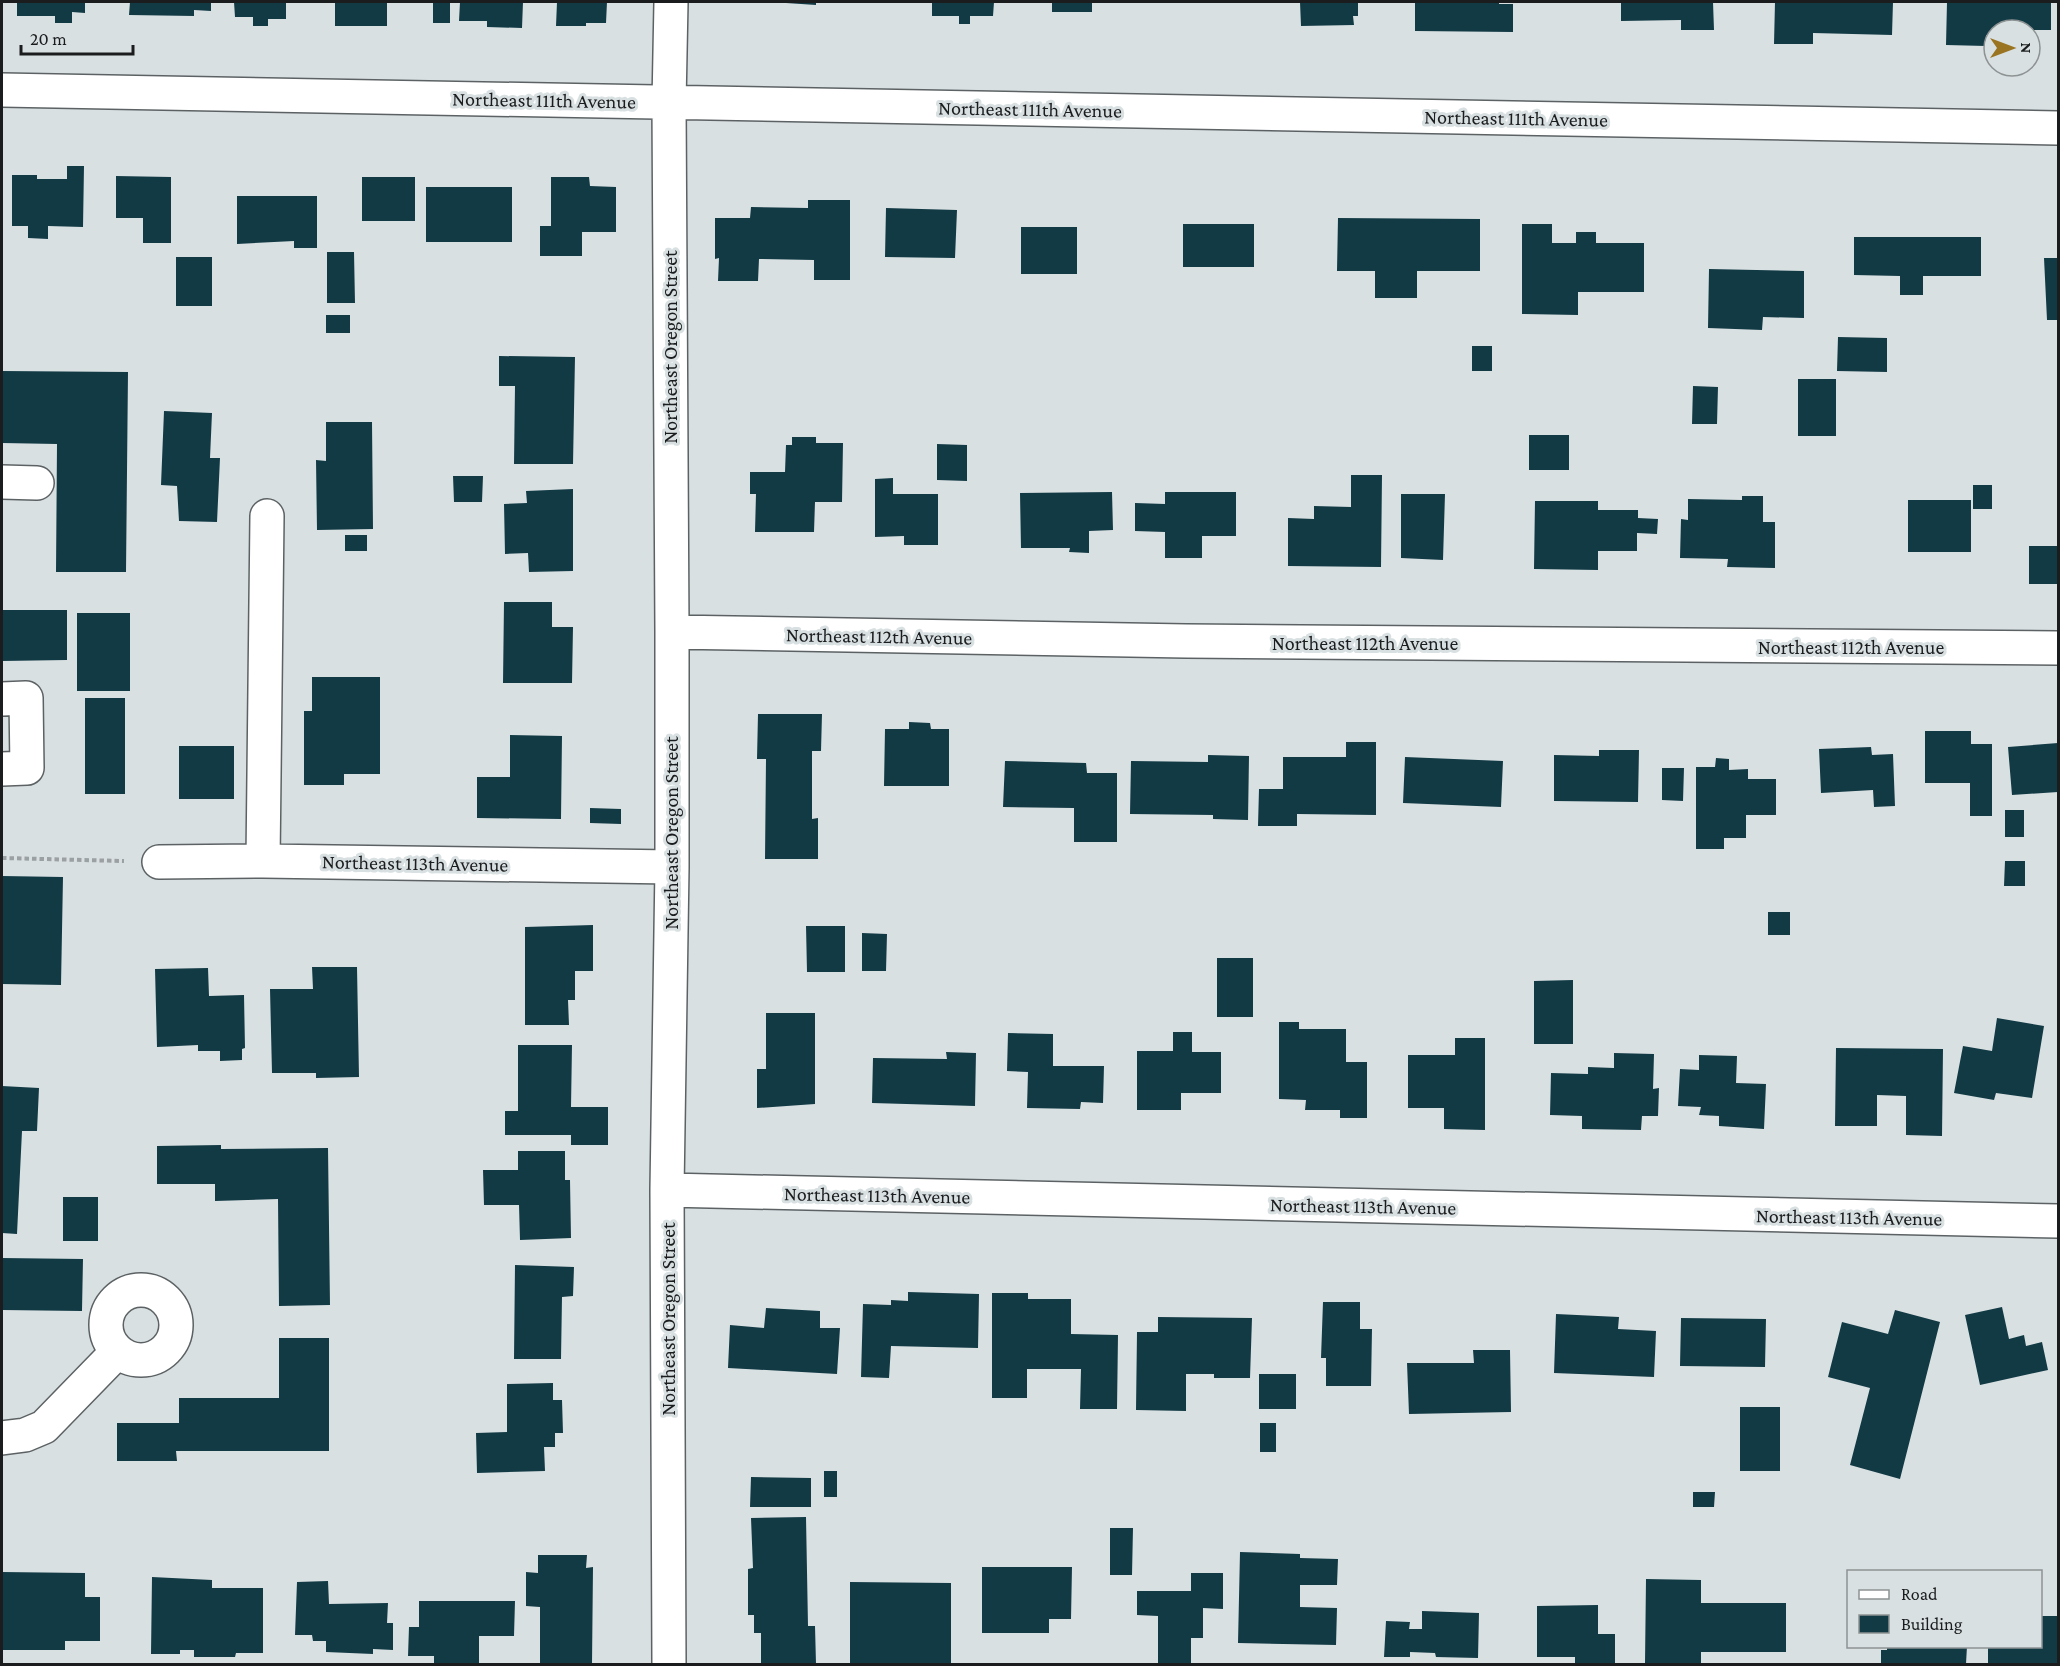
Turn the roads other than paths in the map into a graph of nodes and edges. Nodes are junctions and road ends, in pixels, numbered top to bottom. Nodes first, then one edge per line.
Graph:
1 (671, 2) edge
2 (2, 90) edge
3 (669, 103) junction
4 (2058, 128) edge
5 (2, 482) edge
6 (37, 483) dead end
7 (267, 516) dead end
8 (672, 632) junction
9 (2058, 648) edge
10 (2, 699) edge
11 (2, 769) edge
12 (263, 861) junction
13 (159, 862) road end
14 (672, 867) junction
15 (667, 1190) junction
16 (2058, 1221) edge
17 (117, 1352) dead end
18 (2, 1438) edge
19 (669, 1665) edge

1 - 3 street, Northeast Oregon Street
2 - 3 street, Northeast 111th Avenue
3 - 4 street, Northeast 111th Avenue
3 - 8 street, Northeast Oregon Street
5 - 6 street
7 - 12 street
8 - 9 street, Northeast 112th Avenue
8 - 14 street, Northeast Oregon Street
10 - 11 street
12 - 13 street, Northeast 113th Avenue
12 - 14 street, Northeast 113th Avenue
14 - 15 street, Northeast Oregon Street
15 - 16 street, Northeast 113th Avenue
15 - 19 street, Northeast Oregon Street
17 - 18 street

